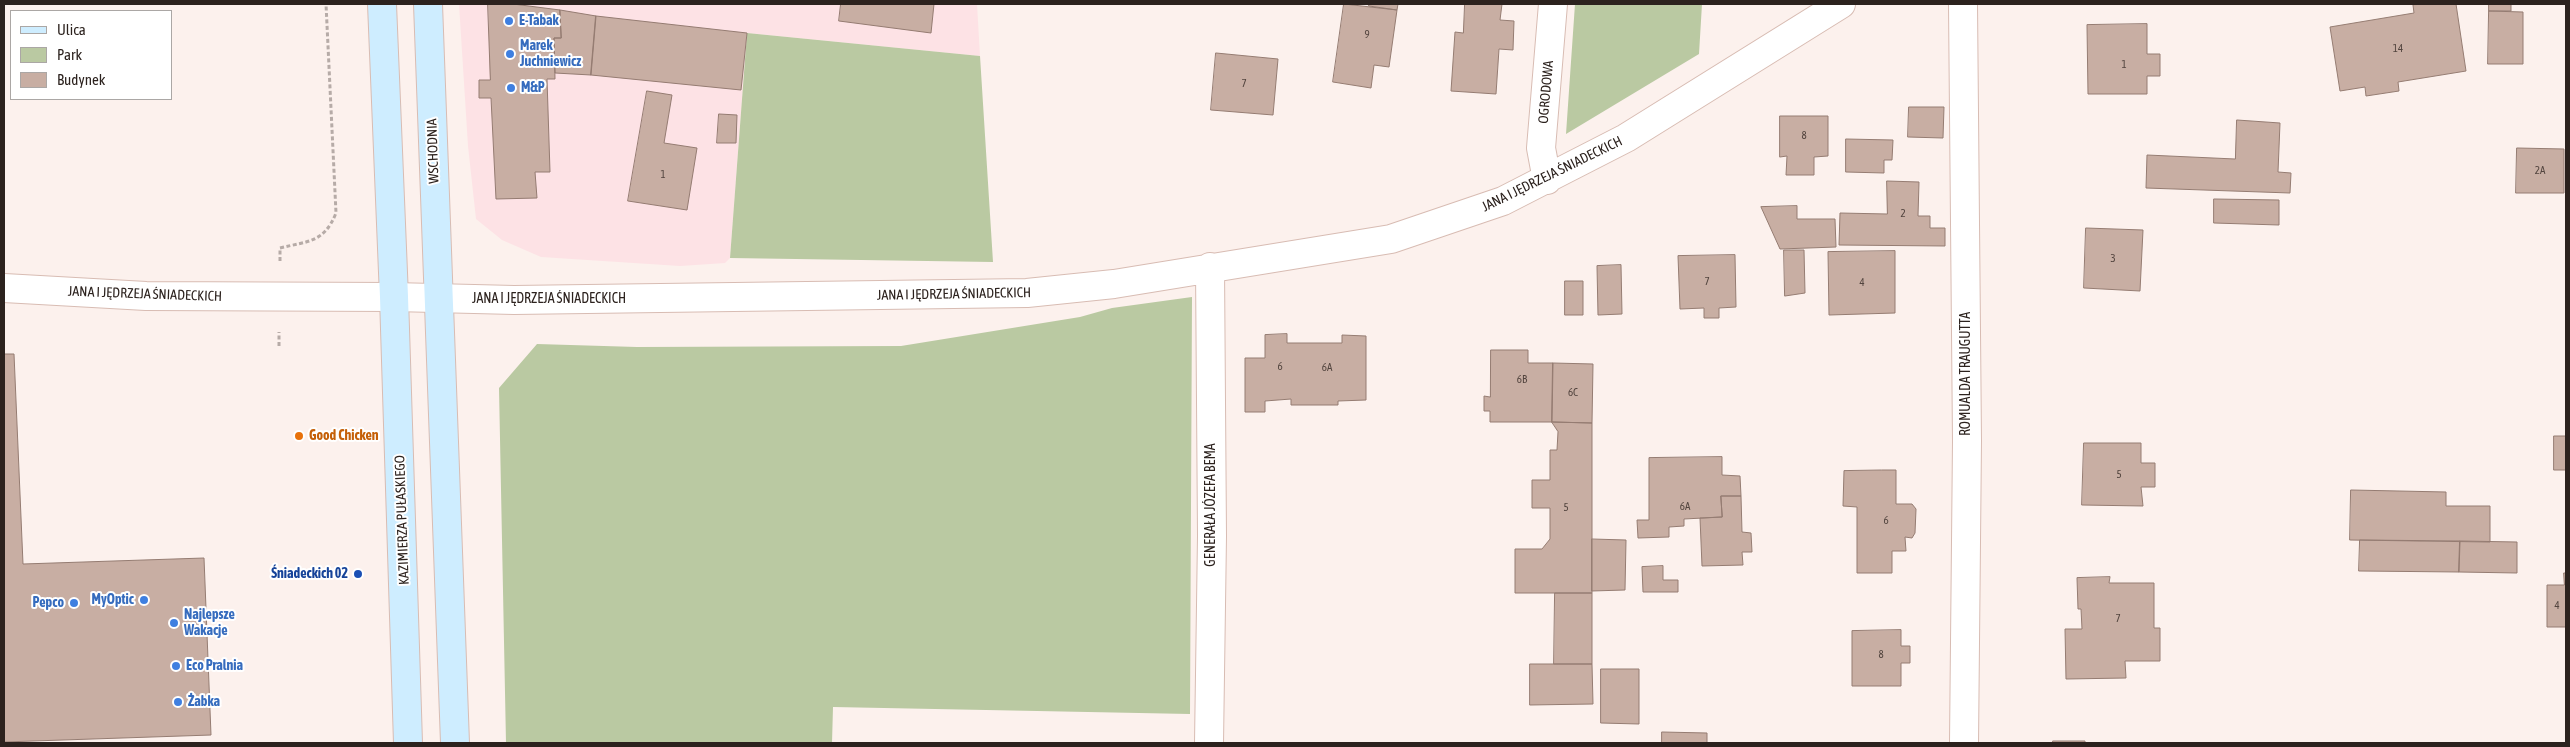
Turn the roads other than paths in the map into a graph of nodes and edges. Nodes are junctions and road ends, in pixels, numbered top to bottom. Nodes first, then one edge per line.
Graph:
1 (382, 4) edge
2 (428, 4) edge
3 (1553, 4) edge
4 (1841, 4) edge
5 (1963, 4) edge
6 (1547, 180) junction
7 (1210, 267) junction
8 (4, 288) edge
9 (394, 297) junction
10 (439, 298) junction
11 (408, 743) edge
12 (455, 743) edge
13 (1208, 743) edge
14 (1964, 743) edge

1 - 9 main road
2 - 10 main road, WSCHODNIA
3 - 6 street, OGRODOWA
4 - 6 street, JANA I JĘDRZEJA ŚNIADECKICH
5 - 14 street, ROMUALDA TRAUGUTTA
6 - 7 street, JANA I JĘDRZEJA ŚNIADECKICH
7 - 10 street, JANA I JĘDRZEJA ŚNIADECKICH
7 - 13 street, GENERAŁA JÓZEFA BEMA
8 - 9 street, JANA I JĘDRZEJA ŚNIADECKICH
9 - 10 street, JANA I JĘDRZEJA ŚNIADECKICH
9 - 11 main road, KAZIMIERZA PUŁASKIEGO
10 - 12 main road

